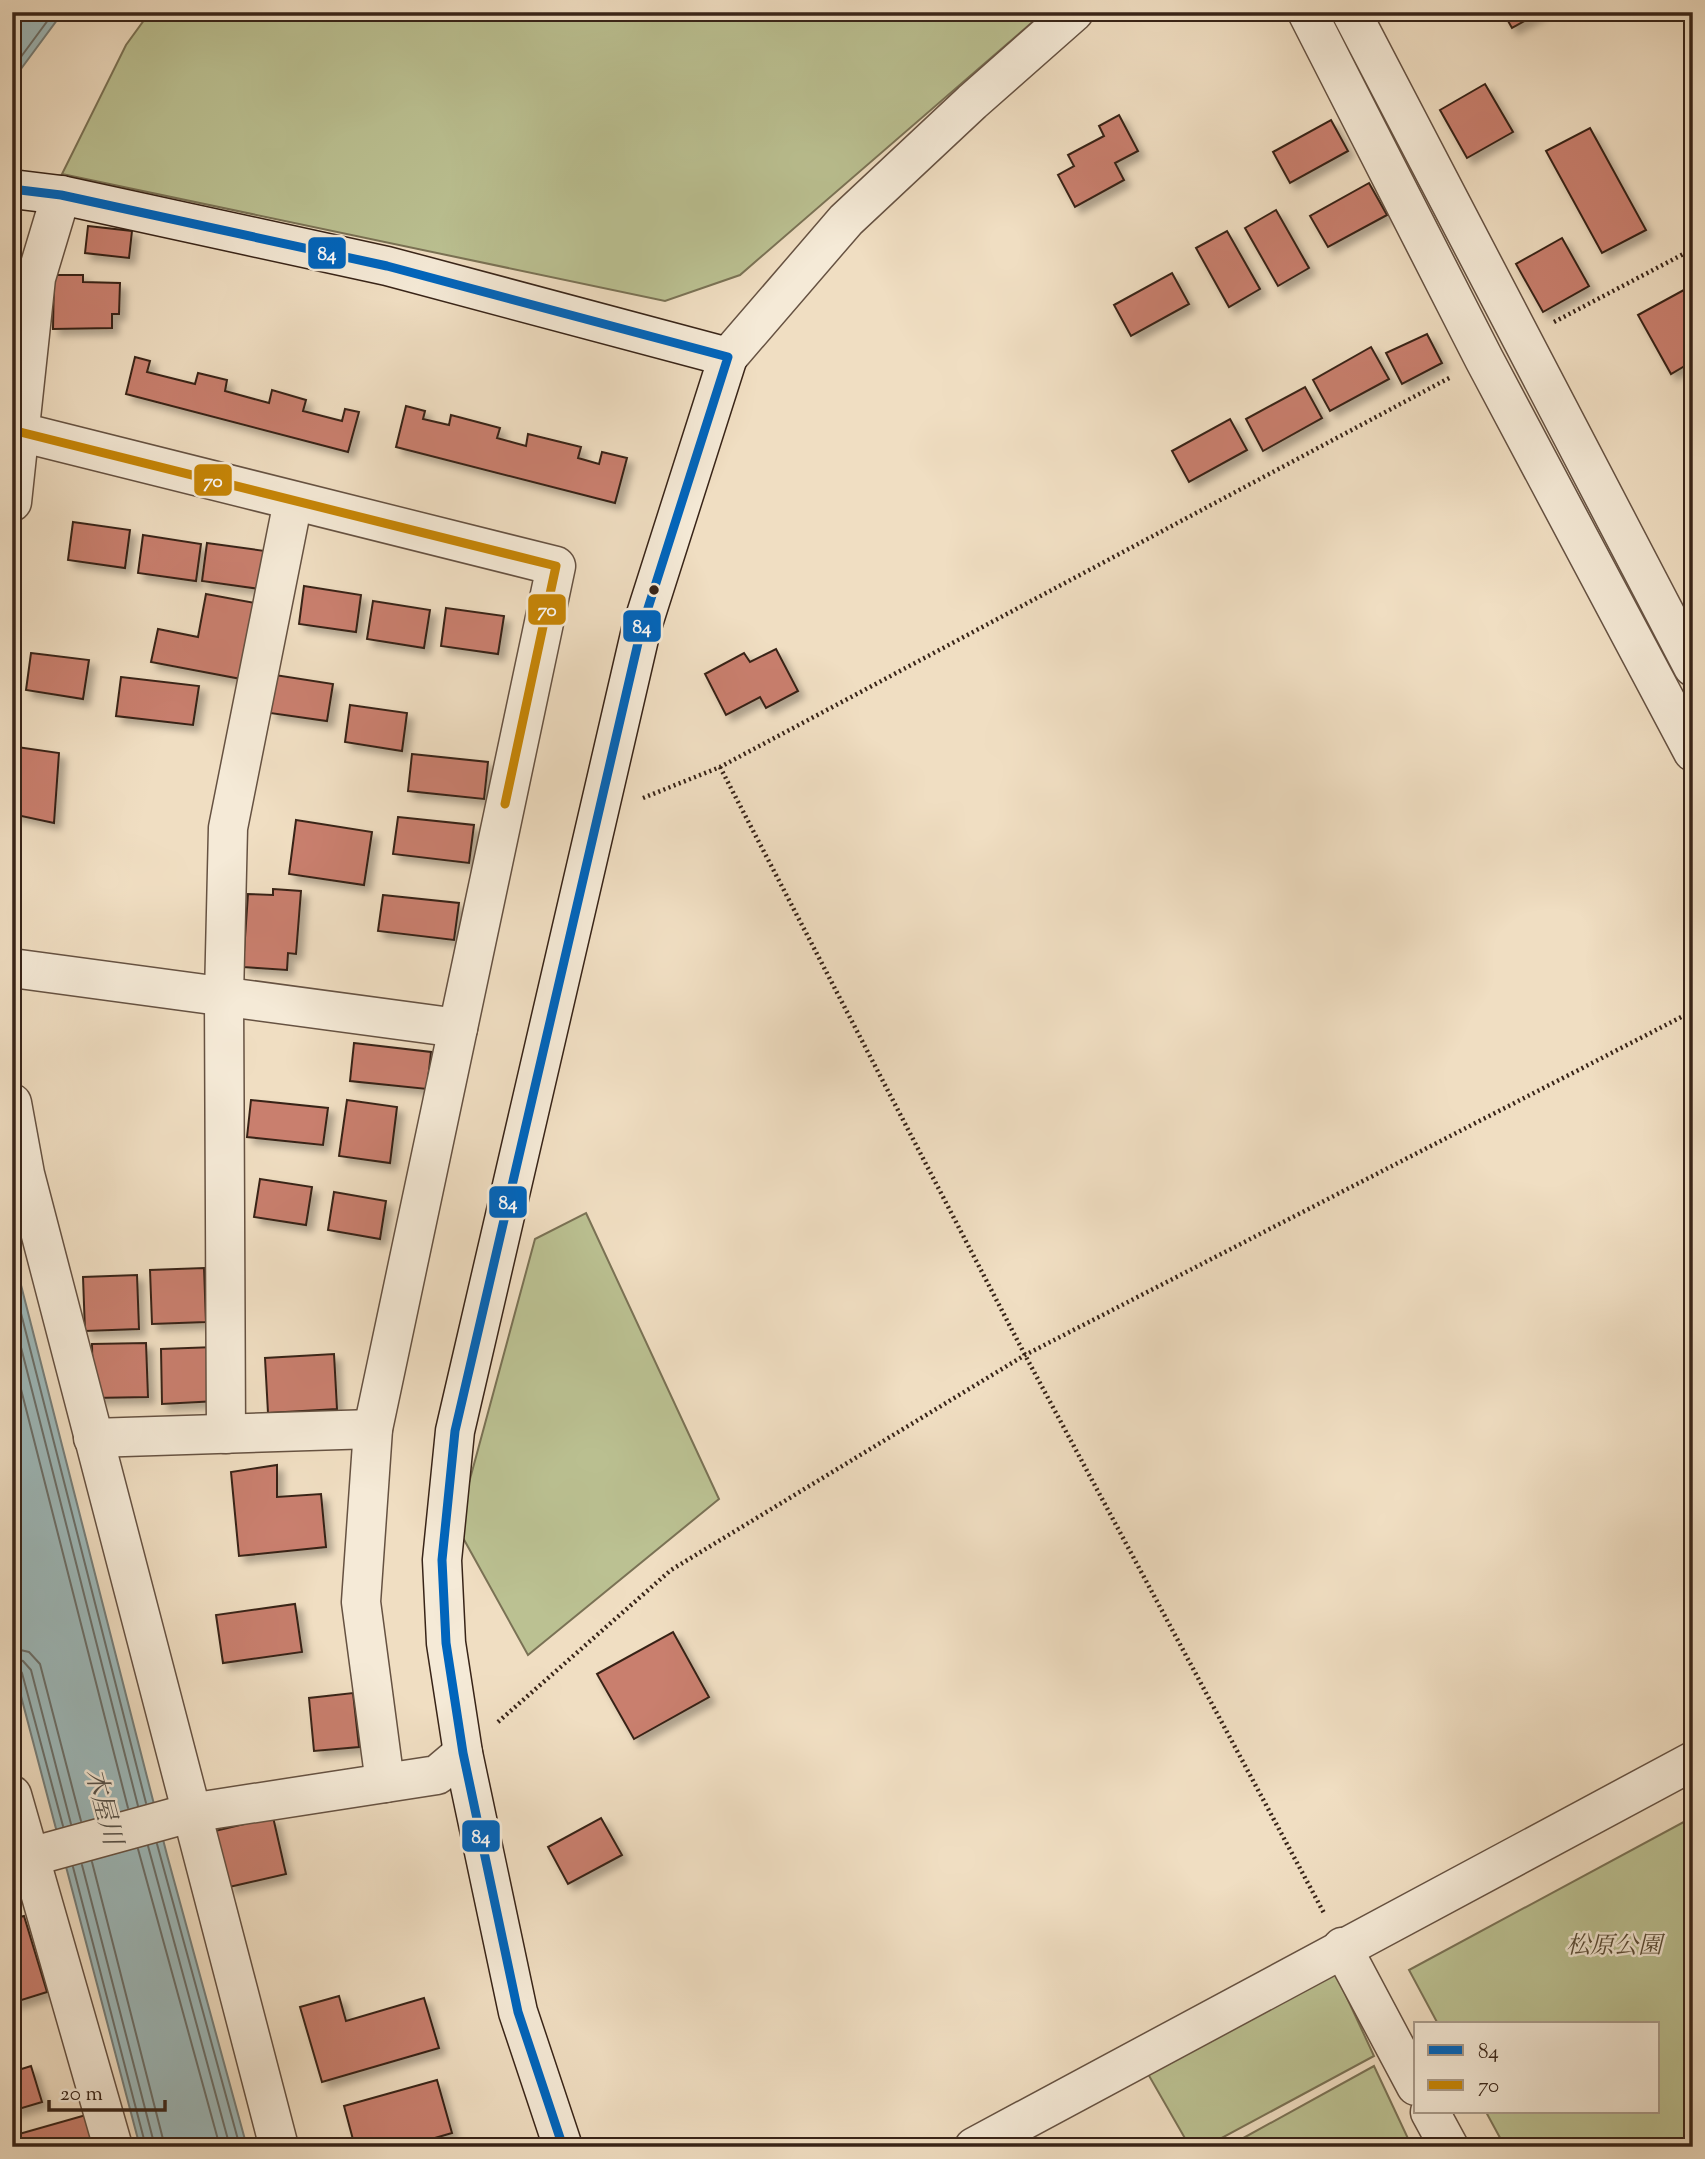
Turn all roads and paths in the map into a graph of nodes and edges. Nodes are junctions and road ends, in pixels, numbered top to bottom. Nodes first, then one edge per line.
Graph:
1 (1074, 12) edge
2 (1307, 12) edge
3 (1352, 12) edge
4 (38, 192) edge
5 (1693, 248) edge
6 (1521, 340) junction
7 (728, 357) junction
8 (1484, 359) junction
9 (20, 432) junction
10 (293, 501) junction
11 (12, 502) edge
12 (1693, 667) edge
13 (1693, 752) edge
14 (720, 767) junction
15 (596, 817) junction
16 (12, 968) edge
17 (223, 996) junction
18 (1693, 1011) edge
19 (458, 1028) junction
20 (12, 1103) edge
21 (1025, 1355) junction
22 (373, 1429) junction
23 (226, 1434) junction
24 (93, 1438) junction
25 (463, 1753) junction
26 (1693, 1761) edge
27 (385, 1783) junction
28 (12, 1795) edge
29 (180, 1816) junction
30 (40, 1854) junction
31 (1342, 1948) junction
32 (1414, 2081) edge
33 (1431, 2114) edge
34 (113, 2147) edge
35 (279, 2147) edge
36 (563, 2147) edge
37 (974, 2147) edge
38 (1449, 2147) edge

1 - 7 street
2 - 8 street
3 - 6 street
4 - 7 street
4 - 9 street
5 - 6 path
6 - 12 street
7 - 15 street
8 - 13 street
8 - 14 path
9 - 10 street
9 - 11 street
10 - 17 street
10 - 19 street
14 - 15 path
14 - 21 path
15 - 25 street
16 - 17 street
17 - 19 street
17 - 23 street
18 - 21 path
19 - 22 street
20 - 24 street
21 - 25 path
21 - 31 path
22 - 23 street
22 - 27 street
23 - 24 street
24 - 29 street
25 - 27 street
25 - 36 street
26 - 31 street
27 - 29 street
28 - 30 street
29 - 30 street
29 - 35 street
30 - 34 street
31 - 32 street
31 - 37 street
33 - 38 street

